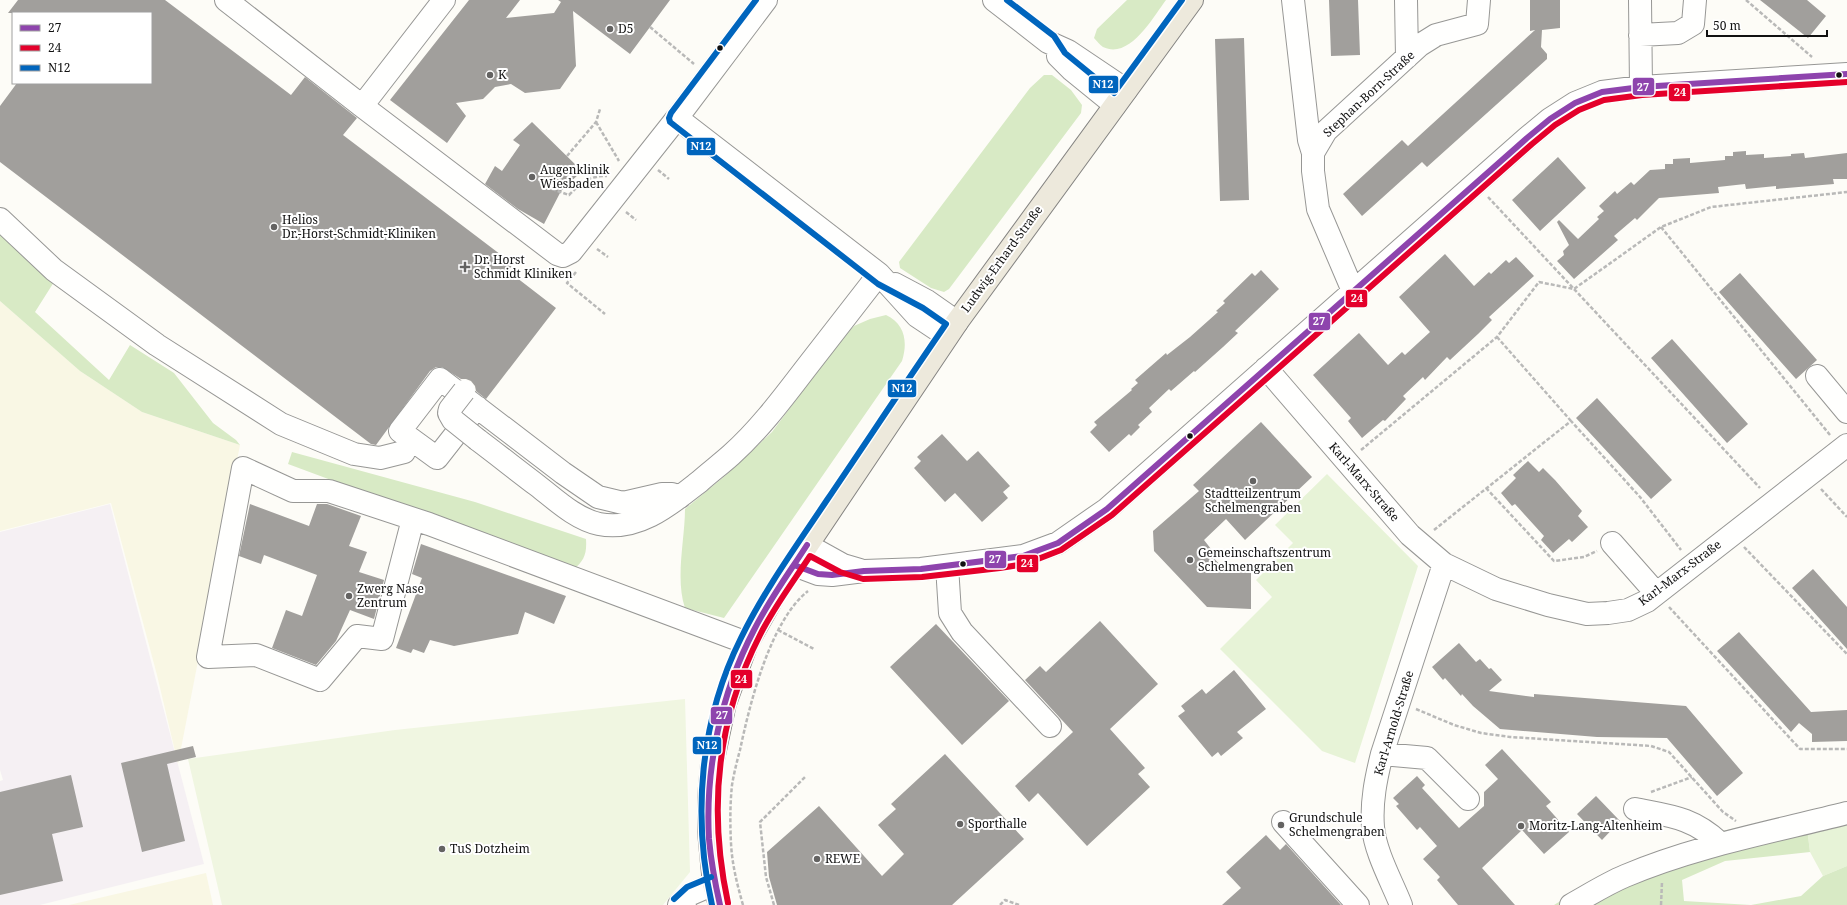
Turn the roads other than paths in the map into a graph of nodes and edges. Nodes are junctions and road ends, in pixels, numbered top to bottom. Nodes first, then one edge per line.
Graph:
1 (226, 0) edge
2 (444, 0) edge
3 (766, 0) edge
4 (994, 0) edge
5 (1192, 0) edge
6 (1293, 0) edge
7 (1406, 0) edge
8 (1479, 0) edge
9 (1640, 0) edge
10 (1695, 0) edge
11 (1640, 35) junction
12 (1407, 57) junction
13 (1840, 74) edge
14 (1641, 87) junction
15 (1120, 98) junction
16 (362, 106) junction
17 (677, 118) junction
18 (1313, 153) junction
19 (0, 219) edge
20 (881, 276) junction
21 (1354, 291) junction
22 (952, 329) junction
23 (1266, 368) junction
24 (1817, 376) dead end
25 (1847, 412) edge
26 (1844, 447) edge
27 (404, 452) dead end
28 (680, 497) junction
29 (413, 519) junction
30 (1612, 543) road end
31 (807, 545) junction
32 (1444, 564) junction
33 (794, 565) junction
34 (947, 566) junction
35 (864, 571) junction
36 (1656, 594) junction
37 (747, 643) junction
38 (1050, 726) dead end
39 (1382, 754) junction
40 (1468, 799) dead end
41 (1635, 809) road end
42 (1847, 813) edge
43 (1283, 822) dead end
44 (1720, 843) junction
45 (714, 884) junction
46 (679, 905) edge
47 (720, 905) edge
48 (1358, 905) edge
49 (1401, 905) edge
50 (1571, 905) edge

1 - 16 street
2 - 16 street
3 - 17 street
4 - 15 street
5 - 15 main road, Ludwig-Erhard-Straße
6 - 18 street
7 - 12 street
8 - 12 street, Stephan-Born-Straße
9 - 11 street
10 - 11 street
11 - 14 street
12 - 18 street, Stephan-Born-Straße
13 - 14 street
14 - 21 street
15 - 22 main road, Ludwig-Erhard-Straße
16 - 17 street
17 - 20 street
18 - 21 street
19 - 27 street
20 - 22 street
20 - 28 street
21 - 23 street
22 - 31 main road, Ludwig-Erhard-Straße
23 - 32 street, Karl-Marx-Straße
23 - 34 street
24 - 25 street
26 - 36 street, Karl-Marx-Straße
28 - 28 street, bridge
29 - 29 street
29 - 37 street
30 - 36 street
31 - 33 main road, Ludwig-Erhard-Straße
31 - 35 street
32 - 36 street, Karl-Marx-Straße
32 - 39 street, Karl-Arnold-Straße
33 - 35 street
33 - 37 main road, Ludwig-Erhard-Straße
34 - 35 street
34 - 38 street
37 - 45 main road, Ludwig-Erhard-Straße
39 - 40 street
39 - 49 street, Karl-Arnold-Straße
41 - 44 street
42 - 44 street
43 - 48 street
44 - 50 street
45 - 46 street
45 - 47 main road, Ludwig-Erhard-Straße

